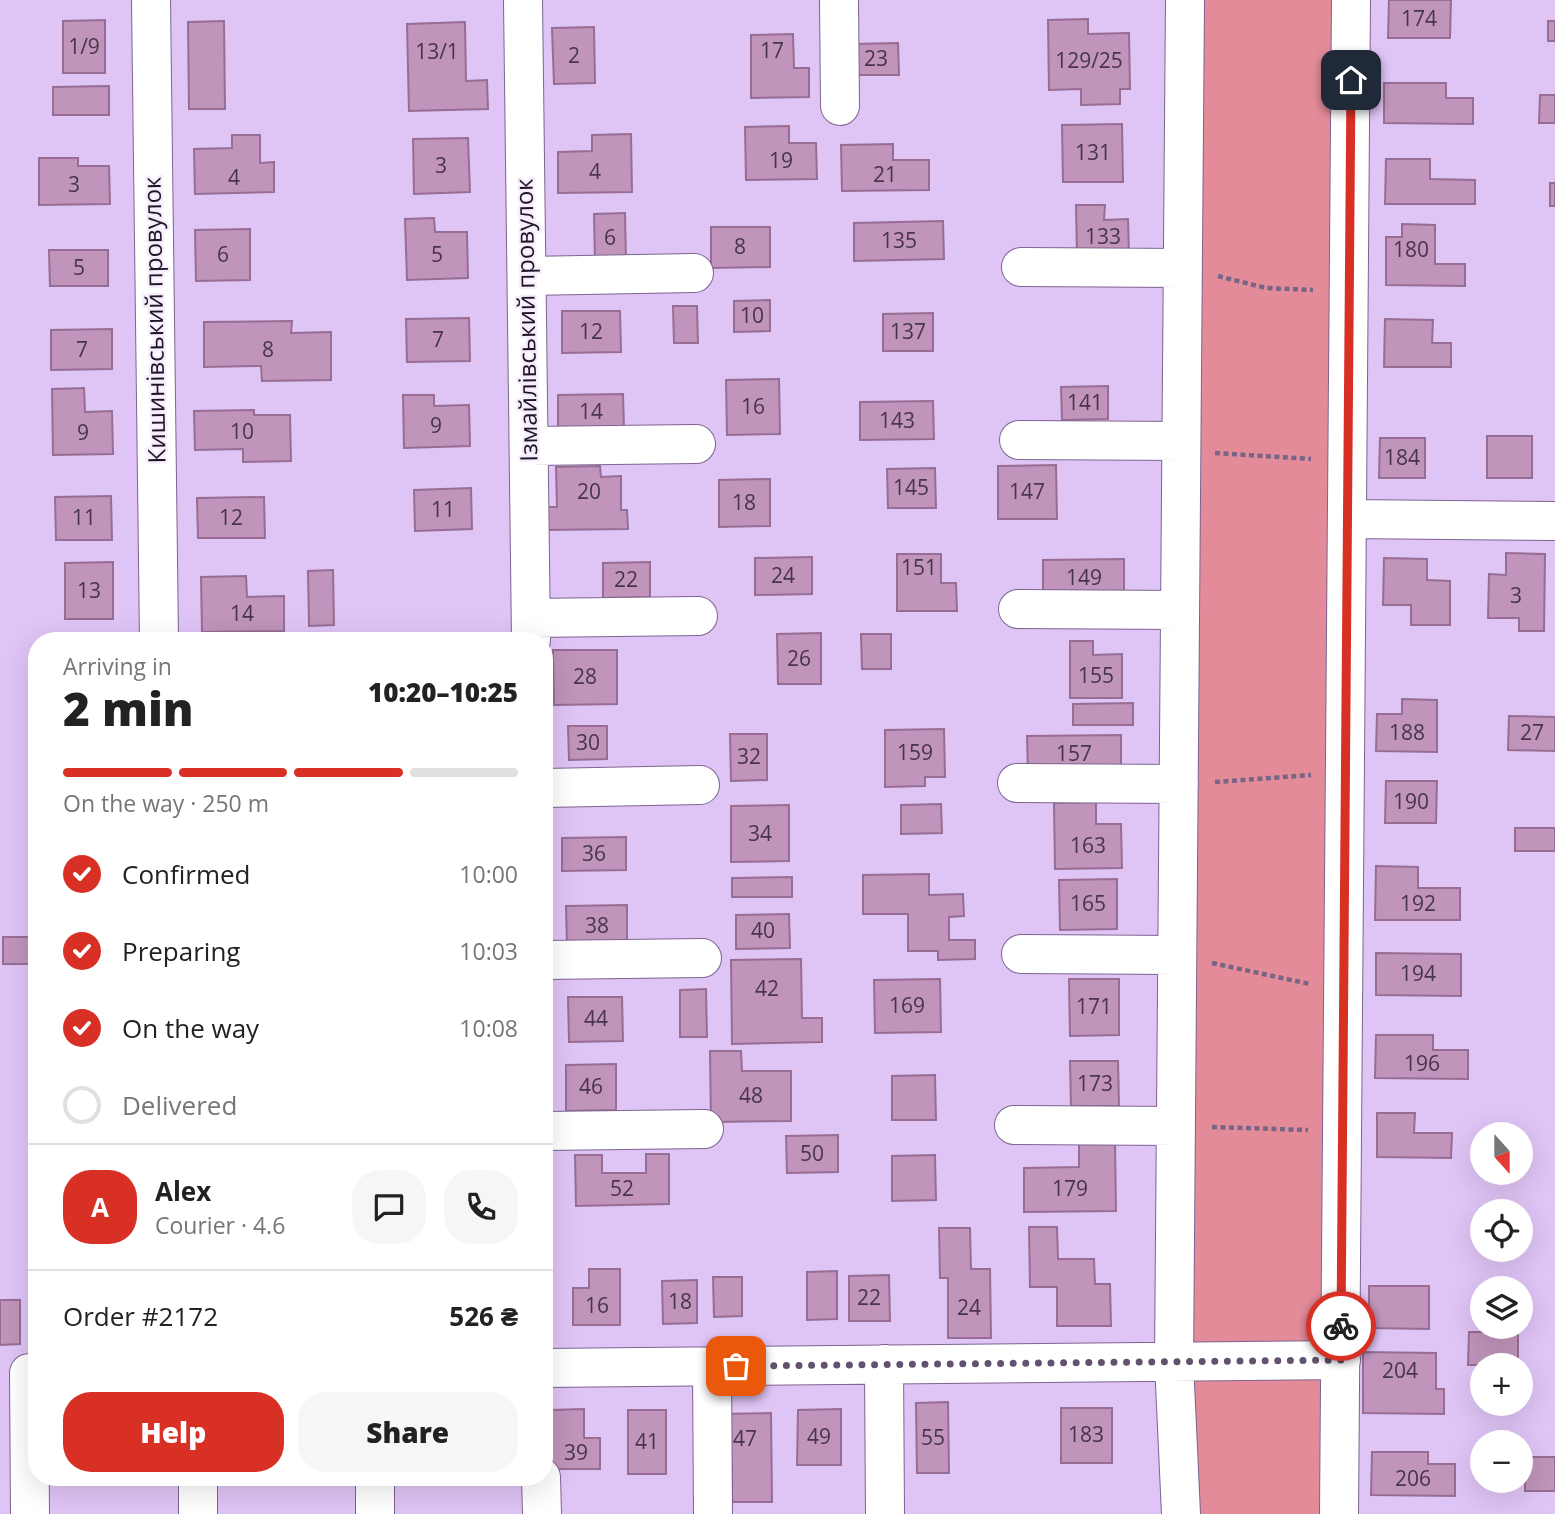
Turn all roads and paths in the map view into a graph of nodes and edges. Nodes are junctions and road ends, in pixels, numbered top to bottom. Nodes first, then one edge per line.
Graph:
1 (151, 0) edge
2 (523, 0) edge
3 (839, 0) edge
4 (1185, 0) edge
5 (1351, 0) edge
6 (841, 107) dead end
7 (1021, 267) dead end
8 (1183, 268) junction
9 (694, 273) dead end
10 (527, 276) junction
11 (1349, 292) junction
12 (1019, 440) dead end
13 (1181, 441) junction
14 (696, 444) dead end
15 (529, 446) junction
16 (1348, 461) junction
17 (1347, 519) junction
18 (1555, 521) edge
19 (1018, 609) dead end
20 (1180, 610) junction
21 (698, 616) dead end
22 (531, 629) edge
23 (159, 632) edge
24 (1345, 772) junction
25 (1017, 783) dead end
26 (1179, 784) junction
27 (700, 785) dead end
28 (553, 788) edge
29 (1021, 954) dead end
30 (1177, 955) junction
31 (702, 957) dead end
32 (553, 960) edge
33 (1344, 992) junction
34 (1014, 1125) dead end
35 (1176, 1126) junction
36 (704, 1129) dead end
37 (1342, 1130) junction
38 (553, 1131) edge
39 (1341, 1360) junction
40 (1174, 1362) junction
41 (884, 1364) junction
42 (712, 1366) junction
43 (553, 1368) edge
44 (22, 1373) edge
45 (28, 1479) edge
46 (28, 1486) edge
47 (198, 1486) edge
48 (375, 1486) edge
49 (541, 1486) edge
50 (30, 1514) edge
51 (198, 1514) edge
52 (376, 1514) edge
53 (542, 1514) edge
54 (713, 1514) edge
55 (885, 1514) edge
56 (1181, 1514) edge
57 (1339, 1514) edge

1 - 23 street, Кишинівський провулок
2 - 10 street, Ізмайлівський провулок
3 - 6 street
4 - 8 street
5 - 11 street
7 - 8 street
8 - 11 path
8 - 13 street
9 - 10 street
10 - 15 street, Ізмайлівський провулок
11 - 16 street
12 - 13 street
13 - 16 path
13 - 20 street
14 - 15 street
15 - 22 street, Ізмайлівський провулок
16 - 17 street
17 - 18 street
17 - 24 street
19 - 20 street
20 - 26 street
21 - 22 street
24 - 26 path
24 - 33 street
25 - 26 street
26 - 30 street
27 - 28 street
29 - 30 street
30 - 33 path
30 - 35 street
31 - 32 street
33 - 37 street
34 - 35 street
35 - 37 path
35 - 40 street
36 - 38 street
37 - 39 street
39 - 40 street
39 - 57 street
40 - 41 street
40 - 56 street
41 - 42 street
41 - 55 street
42 - 43 street
42 - 54 street
44 - 45 street
46 - 50 street
47 - 51 street
48 - 52 street
49 - 53 street

